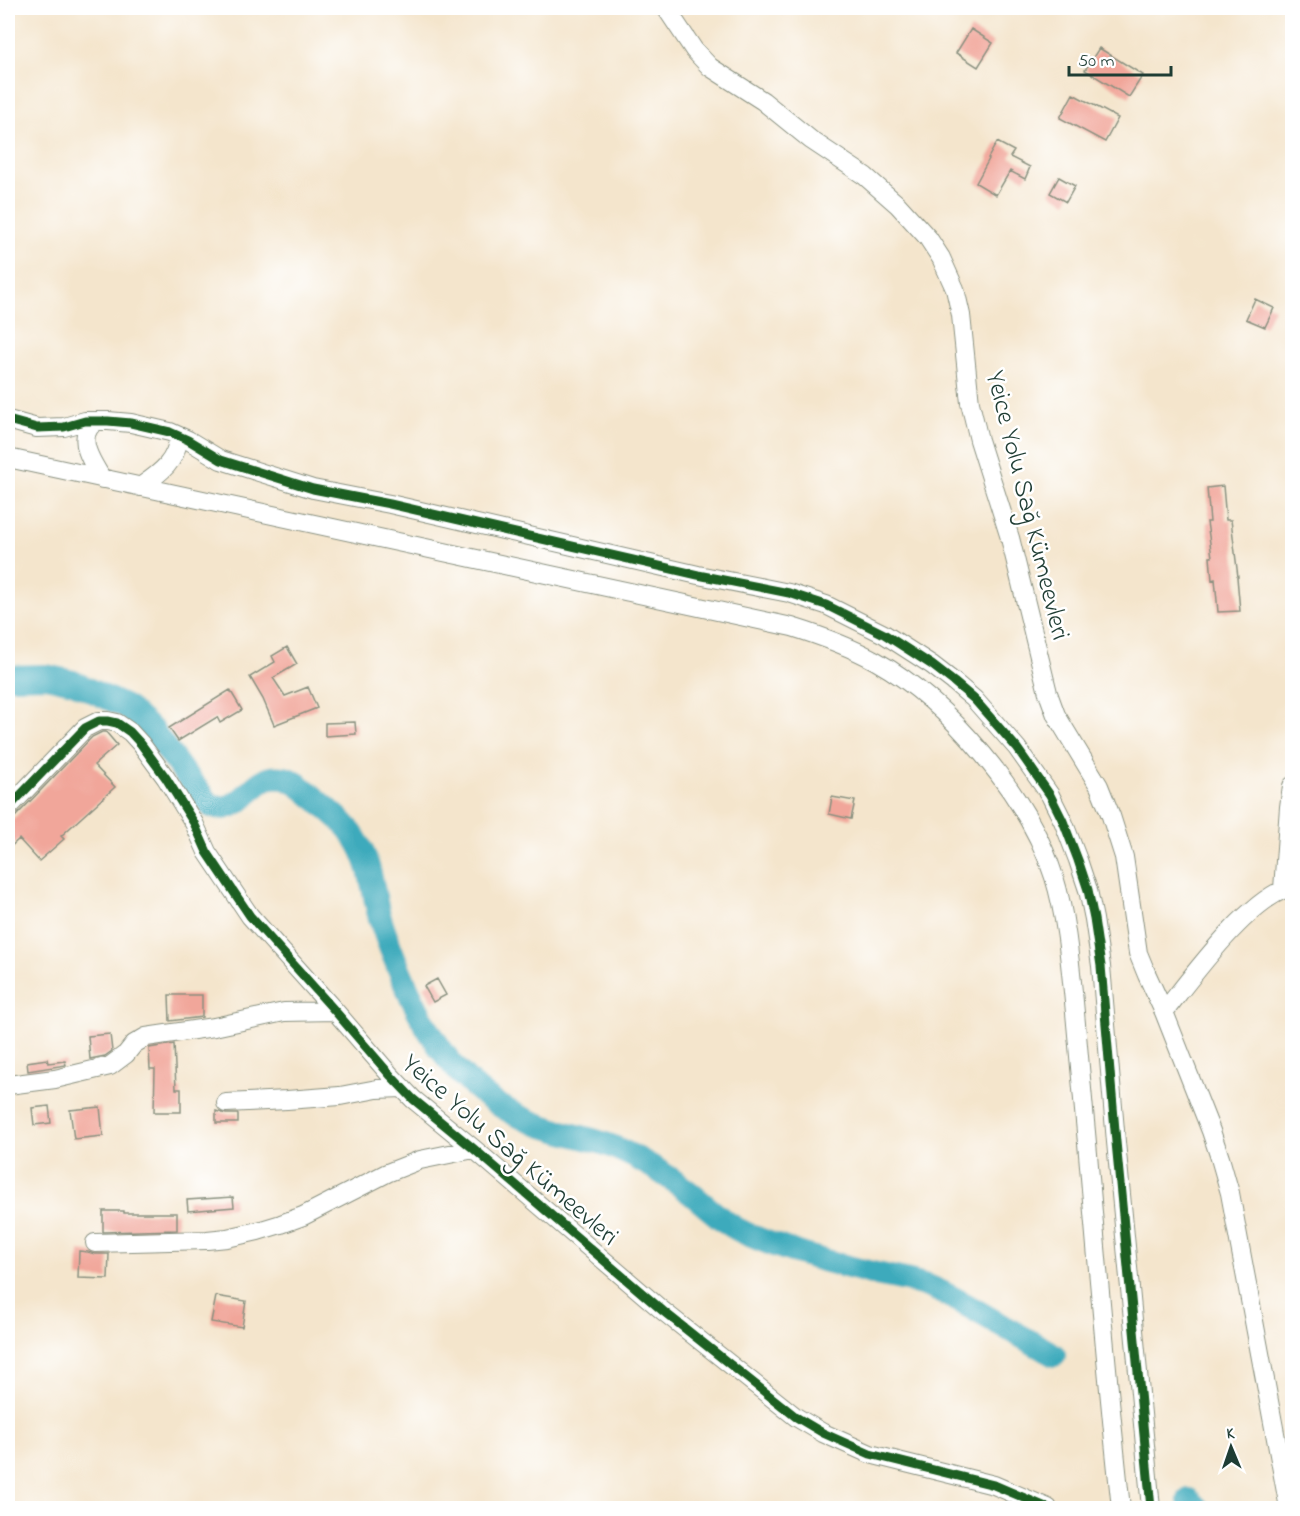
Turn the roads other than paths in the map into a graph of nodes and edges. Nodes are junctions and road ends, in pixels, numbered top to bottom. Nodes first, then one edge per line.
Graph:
1 (666, 8) edge
2 (8, 420) edge
3 (97, 421) junction
4 (179, 436) junction
5 (8, 458) edge
6 (102, 479) junction
7 (140, 487) junction
8 (1293, 786) edge
9 (8, 808) edge
10 (1288, 888) edge
11 (336, 1011) junction
12 (1164, 1012) junction
13 (8, 1085) edge
14 (403, 1088) junction
15 (226, 1104) dead end
16 (474, 1149) junction
17 (95, 1243) dead end
18 (1048, 1509) edge
19 (1121, 1509) edge
20 (1151, 1509) edge
21 (1289, 1509) edge

1 - 12 street, Yeice Yolu Sağ Kümeevleri
2 - 3 street
3 - 4 street
3 - 6 street
4 - 7 street
4 - 20 street
5 - 6 street
6 - 7 street
7 - 19 street
8 - 10 street
9 - 11 street, Yeice Yolu Sağ Kümeevleri
10 - 12 street
11 - 13 street
11 - 14 street, Yeice Yolu Sağ Kümeevleri
12 - 21 street, Yeice Yolu Sağ Kümeevleri
14 - 15 street
14 - 16 street, Yeice Yolu Sağ Kümeevleri
16 - 17 street
16 - 18 street, Yeice Yolu Sağ Kümeevleri

